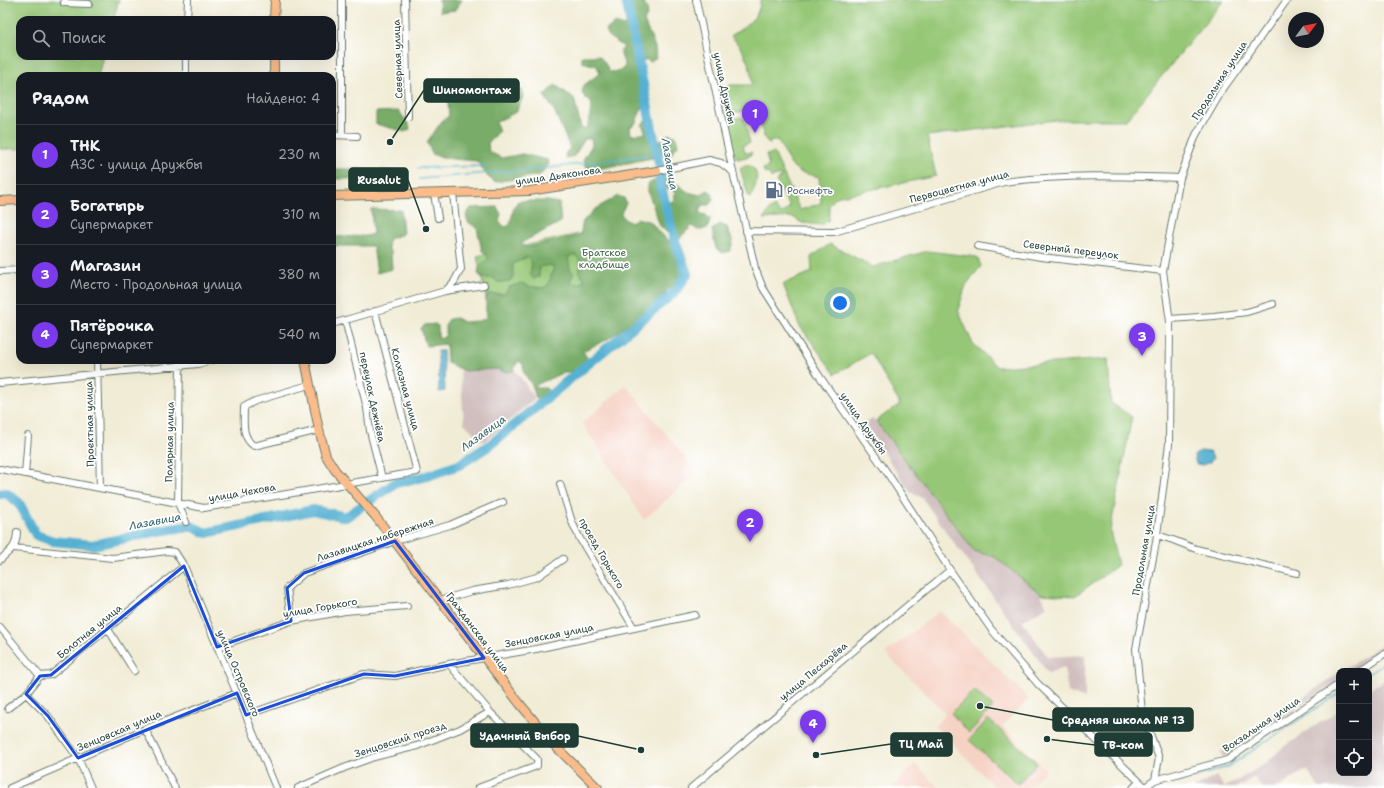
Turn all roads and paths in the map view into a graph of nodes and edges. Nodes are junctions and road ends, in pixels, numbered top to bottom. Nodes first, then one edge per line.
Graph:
1 (65, 0) edge
2 (188, 0) edge
3 (275, 0) edge
4 (342, 0) edge
5 (405, 0) edge
6 (696, 0) edge
7 (1287, 0) edge
8 (89, 4) dead end
9 (187, 16) edge
10 (274, 16) edge
11 (186, 60) edge
12 (274, 60) edge
13 (186, 72) edge
14 (274, 72) edge
15 (408, 117) dead end
16 (342, 135) junction
17 (336, 136) edge
18 (358, 136) dead end
19 (656, 171) joint
20 (733, 172) junction
21 (1180, 178) junction
22 (434, 193) junction
23 (453, 193) junction
24 (336, 196) edge
25 (16, 200) edge
26 (0, 201) edge
27 (438, 218) dead end
28 (746, 231) junction
29 (977, 246) dead end
30 (16, 270) edge
31 (0, 271) edge
32 (1163, 271) junction
33 (484, 285) dead end
34 (445, 291) junction
35 (1272, 304) dead end
36 (375, 311) junction
37 (1170, 319) junction
38 (345, 320) junction
39 (336, 323) edge
40 (97, 364) edge
41 (172, 364) edge
42 (180, 364) edge
43 (306, 364) edge
44 (98, 373) junction
45 (0, 383) edge
46 (309, 385) junction
47 (319, 430) junction
48 (28, 436) dead end
49 (0, 469) edge
50 (417, 472) joint
51 (25, 474) junction
52 (382, 478) junction
53 (347, 484) junction
54 (560, 484) dead end
55 (100, 488) junction
56 (503, 502) dead end
57 (178, 503) junction
58 (186, 522) dead end
59 (17, 532) dead end
60 (1157, 535) junction
61 (395, 541) junction
62 (14, 548) junction
63 (563, 559) dead end
64 (0, 560) edge
65 (184, 566) junction
66 (950, 570) junction
67 (1297, 573) dead end
68 (441, 600) junction
69 (407, 606) dead end
70 (695, 615) dead end
71 (291, 621) junction
72 (0, 627) edge
73 (634, 628) junction
74 (108, 629) junction
75 (217, 647) junction
76 (1384, 654) edge
77 (484, 658) junction
78 (449, 664) junction
79 (1363, 668) edge
80 (134, 671) dead end
81 (40, 676) junction
82 (1336, 686) edge
83 (237, 693) junction
84 (26, 694) junction
85 (8, 708) dead end
86 (490, 712) junction
87 (246, 715) junction
88 (145, 729) junction
89 (78, 758) junction
90 (1155, 780) junction
91 (1140, 782) junction
92 (10, 788) edge
93 (91, 788) edge
94 (175, 788) edge
95 (276, 788) edge
96 (298, 788) edge
97 (478, 788) edge
98 (598, 788) edge
99 (691, 788) edge
100 (1133, 788) edge
101 (1145, 788) edge

1 - 8 street
2 - 9 street
3 - 10 main road
4 - 16 street
5 - 15 street, Северная улица
6 - 20 street, улица Дружбы
7 - 21 street, Продольная улица
11 - 13 street
12 - 14 main road
16 - 17 street
16 - 18 street
19 - 20 street, улица Дьяконова
19 - 23 main road, улица Дьяконова
20 - 28 street, улица Дружбы
21 - 28 street, Первоцветная улица
21 - 32 street, Продольная улица
22 - 23 main road, улица Дьяконова
22 - 24 main road, улица Дьяконова
22 - 27 street
23 - 34 street
25 - 26 main road
28 - 66 street, улица Дружбы
29 - 32 street, Северный переулок
30 - 31 street
32 - 37 street, Продольная улица
33 - 34 street
34 - 36 street
35 - 37 street
36 - 38 street
36 - 50 street, Колхозная улица
37 - 60 street, Продольная улица
38 - 39 street
38 - 52 street, переулок Дежнёва
40 - 44 street, Проектная улица
41 - 44 street
42 - 57 street, Полярная улица
43 - 46 main road, Гражданская улица
44 - 45 street
44 - 55 street, Проектная улица
46 - 47 main road, Гражданская улица
46 - 47 street
47 - 53 main road, Гражданская улица
48 - 51 street
49 - 51 street, улица Чехова
50 - 52 street, улица Чехова
51 - 55 street, улица Чехова
52 - 53 street, улица Чехова
53 - 57 street, улица Чехова
53 - 61 main road, Гражданская улица
54 - 73 street, проезд Горького
55 - 57 street, улица Чехова
56 - 61 street, Лазавицкая набережная
57 - 58 street, Полярная улица
59 - 62 street
60 - 67 street
60 - 90 street, Продольная улица
61 - 68 main road, Гражданская улица
61 - 71 street, Лазавицкая набережная
62 - 64 street
62 - 65 street
63 - 68 street
65 - 74 street, Болотная улица
65 - 75 street, улица Островского
66 - 91 street, улица Дружбы
66 - 99 street, улица Пескарёва
68 - 77 main road, Гражданская улица
69 - 71 street, улица Горького
70 - 73 street, Зенцовская улица
71 - 75 street, улица Горького
72 - 81 street
73 - 77 street, Зенцовская улица
74 - 80 street
74 - 81 street, Болотная улица
75 - 83 street, улица Островского
76 - 79 street
77 - 78 street, Зенцовская улица
77 - 98 main road, Гражданская улица
78 - 86 street
78 - 87 street, Зенцовская улица
81 - 84 street
82 - 90 street, Вокзальная улица
83 - 87 street, улица Островского
83 - 88 street, Зенцовская улица
84 - 85 street
84 - 89 street
86 - 96 street, Зенцовский проезд
86 - 97 street
87 - 95 street, улица Островского
88 - 89 street, Зенцовская улица
88 - 94 street
89 - 92 street, Зенцовская улица
89 - 93 street
90 - 101 street, Вокзальная улица
91 - 100 street
91 - 101 street, улица Дружбы

